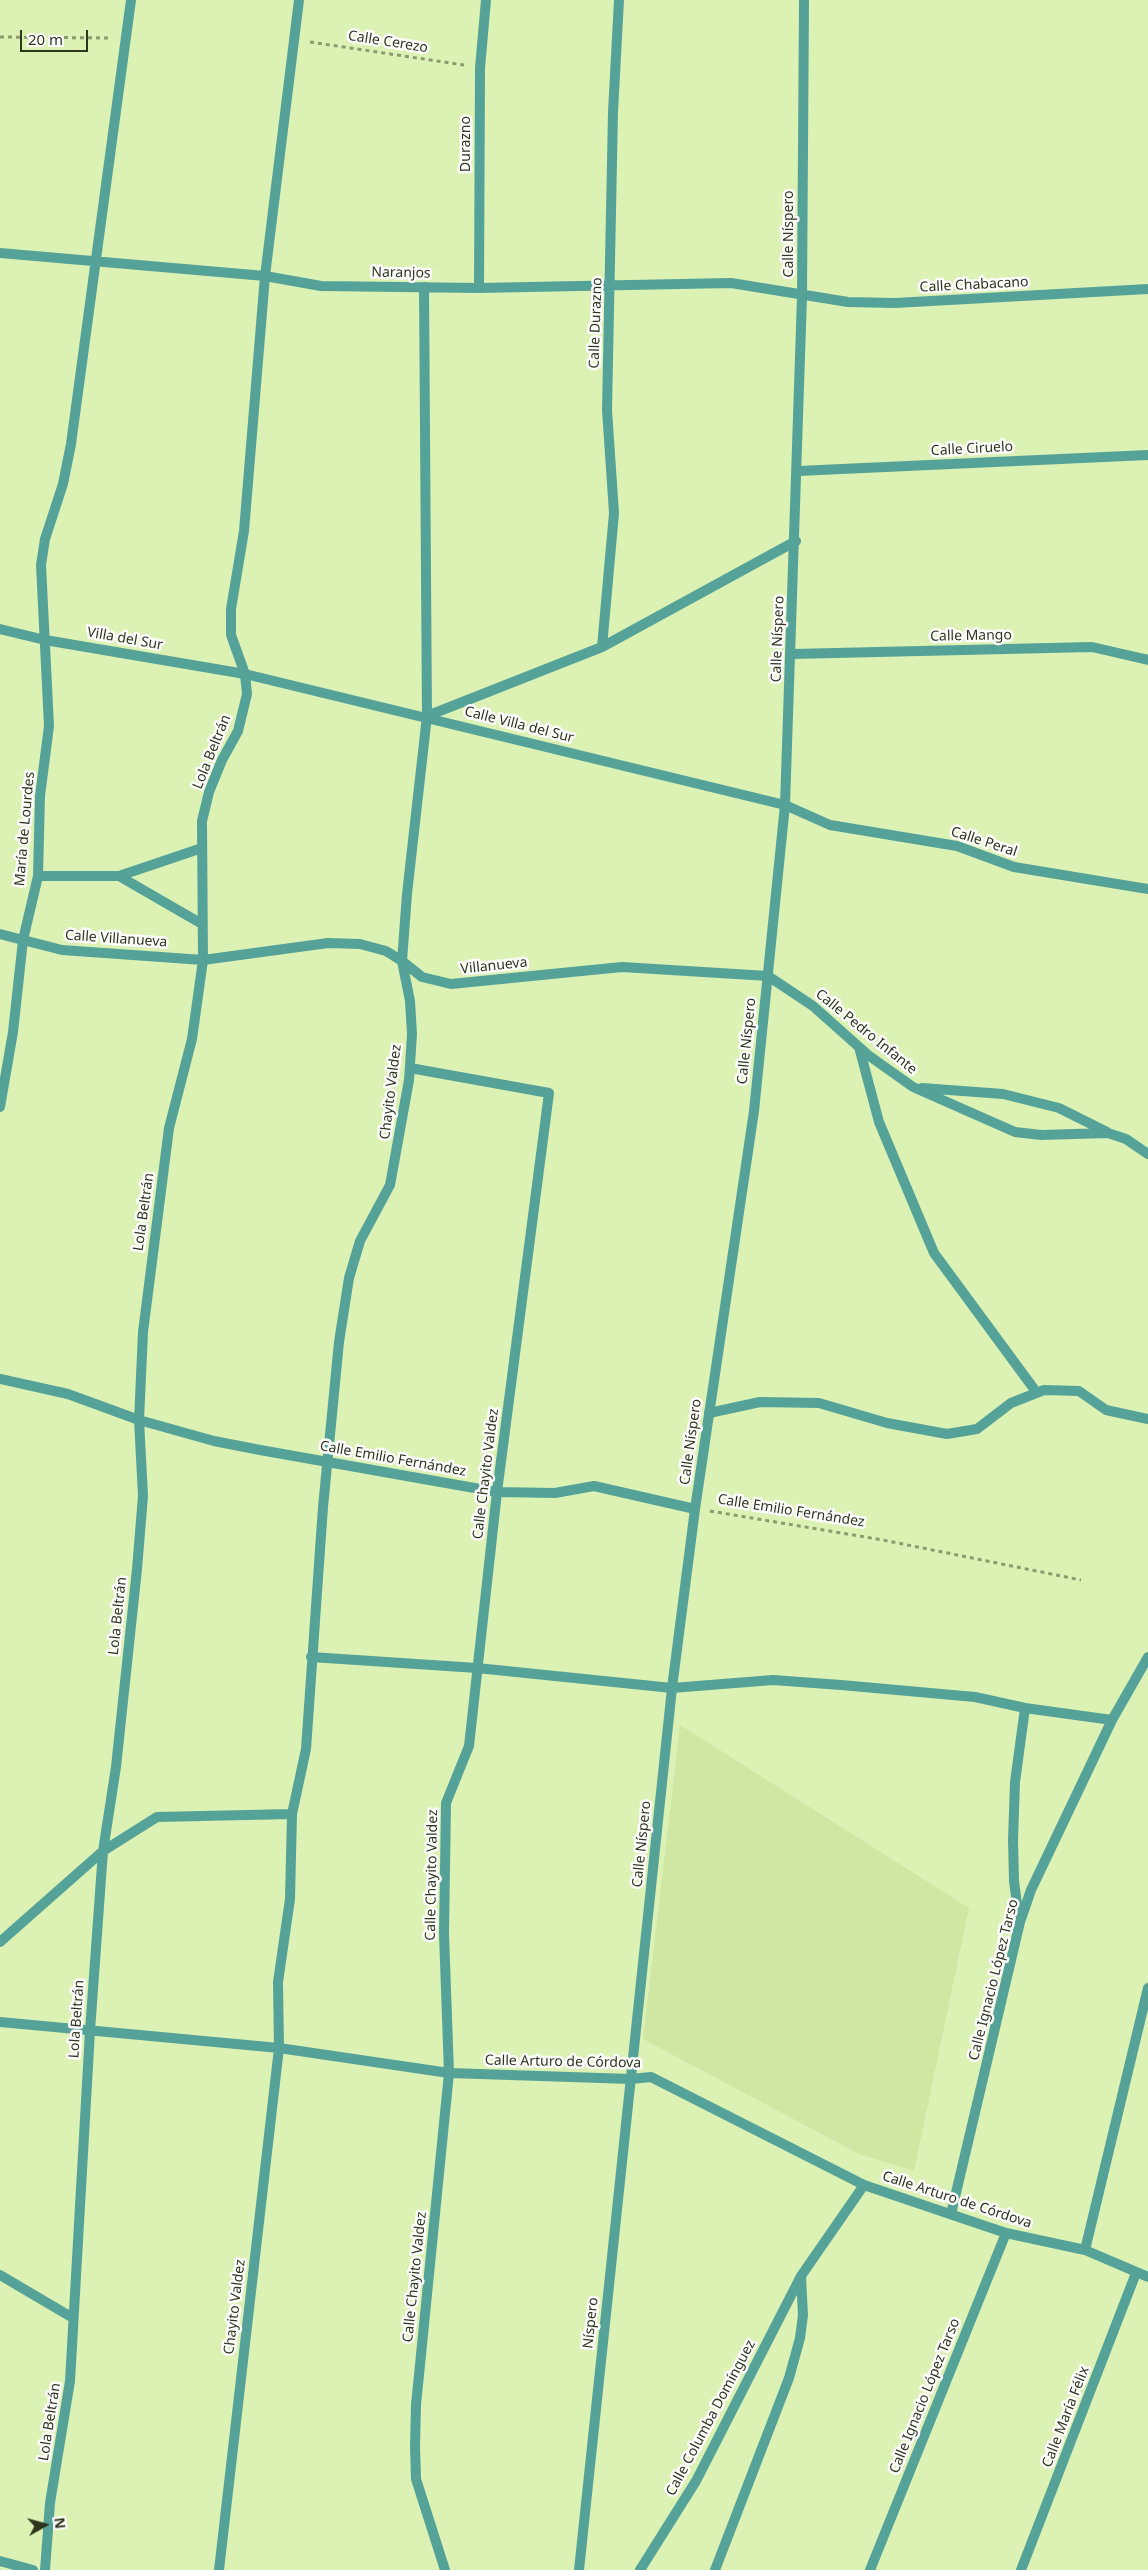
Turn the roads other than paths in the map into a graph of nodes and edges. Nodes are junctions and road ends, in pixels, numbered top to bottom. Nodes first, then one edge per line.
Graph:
1 (131, 0) edge
2 (299, 0) edge
3 (486, 0) edge
4 (619, 0) edge
5 (804, 0) edge
6 (0, 253) edge
7 (96, 260) junction
8 (265, 276) junction
9 (611, 286) junction
10 (424, 287) junction
11 (479, 288) junction
12 (1148, 289) edge
13 (802, 296) junction
14 (1148, 455) edge
15 (798, 471) junction
16 (796, 541) junction
17 (0, 629) edge
18 (45, 640) junction
19 (602, 647) junction
20 (792, 654) junction
21 (1148, 660) edge
22 (245, 674) junction
23 (428, 716) junction
24 (785, 804) junction
25 (202, 848) junction
26 (38, 876) junction
27 (119, 876) junction
28 (1148, 889) edge
29 (202, 924) junction
30 (0, 934) edge
31 (23, 940) junction
32 (203, 960) junction
33 (402, 960) junction
34 (768, 976) junction
35 (859, 1047) junction
36 (410, 1068) junction
37 (913, 1087) junction
38 (0, 1107) edge
39 (1108, 1133) junction
40 (1148, 1154) edge
41 (0, 1379) edge
42 (1037, 1393) junction
43 (709, 1413) junction
44 (1148, 1419) edge
45 (139, 1420) junction
46 (329, 1462) junction
47 (498, 1492) junction
48 (695, 1509) junction
49 (311, 1657) junction
50 (1148, 1657) edge
51 (477, 1668) junction
52 (672, 1688) junction
53 (1025, 1708) junction
54 (1112, 1720) junction
55 (292, 1814) junction
56 (103, 1851) junction
57 (1020, 1922) junction
58 (0, 1942) edge
59 (1148, 1988) edge
60 (0, 2022) edge
61 (90, 2031) junction
62 (279, 2048) junction
63 (449, 2073) junction
64 (631, 2079) junction
65 (864, 2184) junction
66 (950, 2214) junction
67 (1006, 2233) junction
68 (1085, 2250) junction
69 (1136, 2274) junction
70 (0, 2275) edge
71 (801, 2276) junction
72 (1148, 2277) edge
73 (73, 2318) junction
74 (4, 2565) edge
75 (33, 2570) edge
76 (45, 2570) edge
77 (219, 2570) edge
78 (445, 2570) edge
79 (579, 2570) edge
80 (640, 2570) edge
81 (715, 2570) edge
82 (870, 2570) edge
83 (1021, 2570) edge

1 - 7 street, María de Lourdes
2 - 8 street, Lola Beltrán
3 - 11 street, Durazno
4 - 9 street, Calle Durazno
5 - 13 street, Calle Níspero
6 - 7 street, Naranjos
7 - 8 street, Naranjos
7 - 18 street, María de Lourdes
8 - 10 street, Naranjos
8 - 22 street, Lola Beltrán
9 - 11 street, Naranjos
9 - 13 street, Naranjos
9 - 19 street, Calle Durazno
10 - 11 street, Naranjos
10 - 23 street, Chayito Valdez
12 - 13 street, Calle Chabacano
13 - 15 street, Calle Níspero
14 - 15 street, Calle Ciruelo
15 - 16 street, Calle Níspero
16 - 19 street
16 - 20 street, Calle Níspero
17 - 18 street, Villa del Sur
18 - 22 street, Villa del Sur
18 - 26 street, María de Lourdes
19 - 23 street
20 - 21 street, Calle Mango
20 - 24 street, Calle Níspero
22 - 23 street, Calle Villa del Sur
22 - 25 street, Lola Beltrán
23 - 24 street, Calle Villa del Sur
23 - 33 street, Chayito Valdez
24 - 28 street, Calle Peral
24 - 34 street, Calle Níspero
25 - 27 street
25 - 29 street, Lola Beltrán
26 - 27 street
26 - 31 street, María de Lourdes
27 - 29 street
29 - 32 street, Lola Beltrán
30 - 31 street, Calle Villanueva
31 - 32 street, Calle Villanueva
31 - 38 street, María de Lourdes
32 - 33 street, Villanueva
32 - 45 street, Lola Beltrán
33 - 34 street, Villanueva
33 - 36 street, Chayito Valdez
34 - 35 street, Calle Pedro Infante
34 - 43 street, Calle Níspero
35 - 37 street, Calle Pedro Infante
35 - 42 street
36 - 46 street, Chayito Valdez
36 - 47 street, Calle Chayito Valdez
37 - 39 street
37 - 39 street, Calle Pedro Infante
39 - 40 street, Calle Pedro Infante
41 - 45 street, Calle Emilio Fernández
42 - 43 street
42 - 44 street
43 - 48 street, Calle Níspero
45 - 46 street, Calle Emilio Fernández
45 - 56 street, Lola Beltrán
46 - 47 street, Calle Emilio Fernández
46 - 49 street
47 - 48 street, Calle Emilio Fernández
47 - 51 street, Calle Chayito Valdez
48 - 52 street, Calle Níspero
49 - 51 street
49 - 55 street
50 - 54 street, Calle Ignacio López Tarso
51 - 52 street
51 - 63 street, Calle Chayito Valdez
52 - 53 street
52 - 64 street, Calle Níspero
53 - 54 street
53 - 57 street
54 - 57 street, Calle Ignacio López Tarso
55 - 56 street
55 - 62 street
56 - 58 street
56 - 61 street, Lola Beltrán
57 - 66 street, Calle Ignacio López Tarso
59 - 68 street
60 - 61 street, Calle Arturo de Córdova
61 - 62 street, Calle Arturo de Córdova
61 - 73 street, Lola Beltrán
62 - 63 street, Calle Arturo de Córdova
62 - 77 street, Chayito Valdez
63 - 64 street, Calle Arturo de Córdova
63 - 78 street, Calle Chayito Valdez
64 - 65 street, Calle Arturo de Córdova
64 - 79 street, Níspero
65 - 66 street, Calle Arturo de Córdova
65 - 71 street, Calle Columba Domínguez
66 - 67 street, Calle Arturo de Córdova
67 - 68 street, Calle Arturo de Córdova
67 - 82 street, Calle Ignacio López Tarso
68 - 69 street, Calle Arturo de Córdova
69 - 72 street, Calle Arturo de Córdova
69 - 83 street, Calle María Félix
70 - 73 street
71 - 80 street, Calle Columba Domínguez
71 - 81 street
73 - 76 street, Lola Beltrán
74 - 75 street

